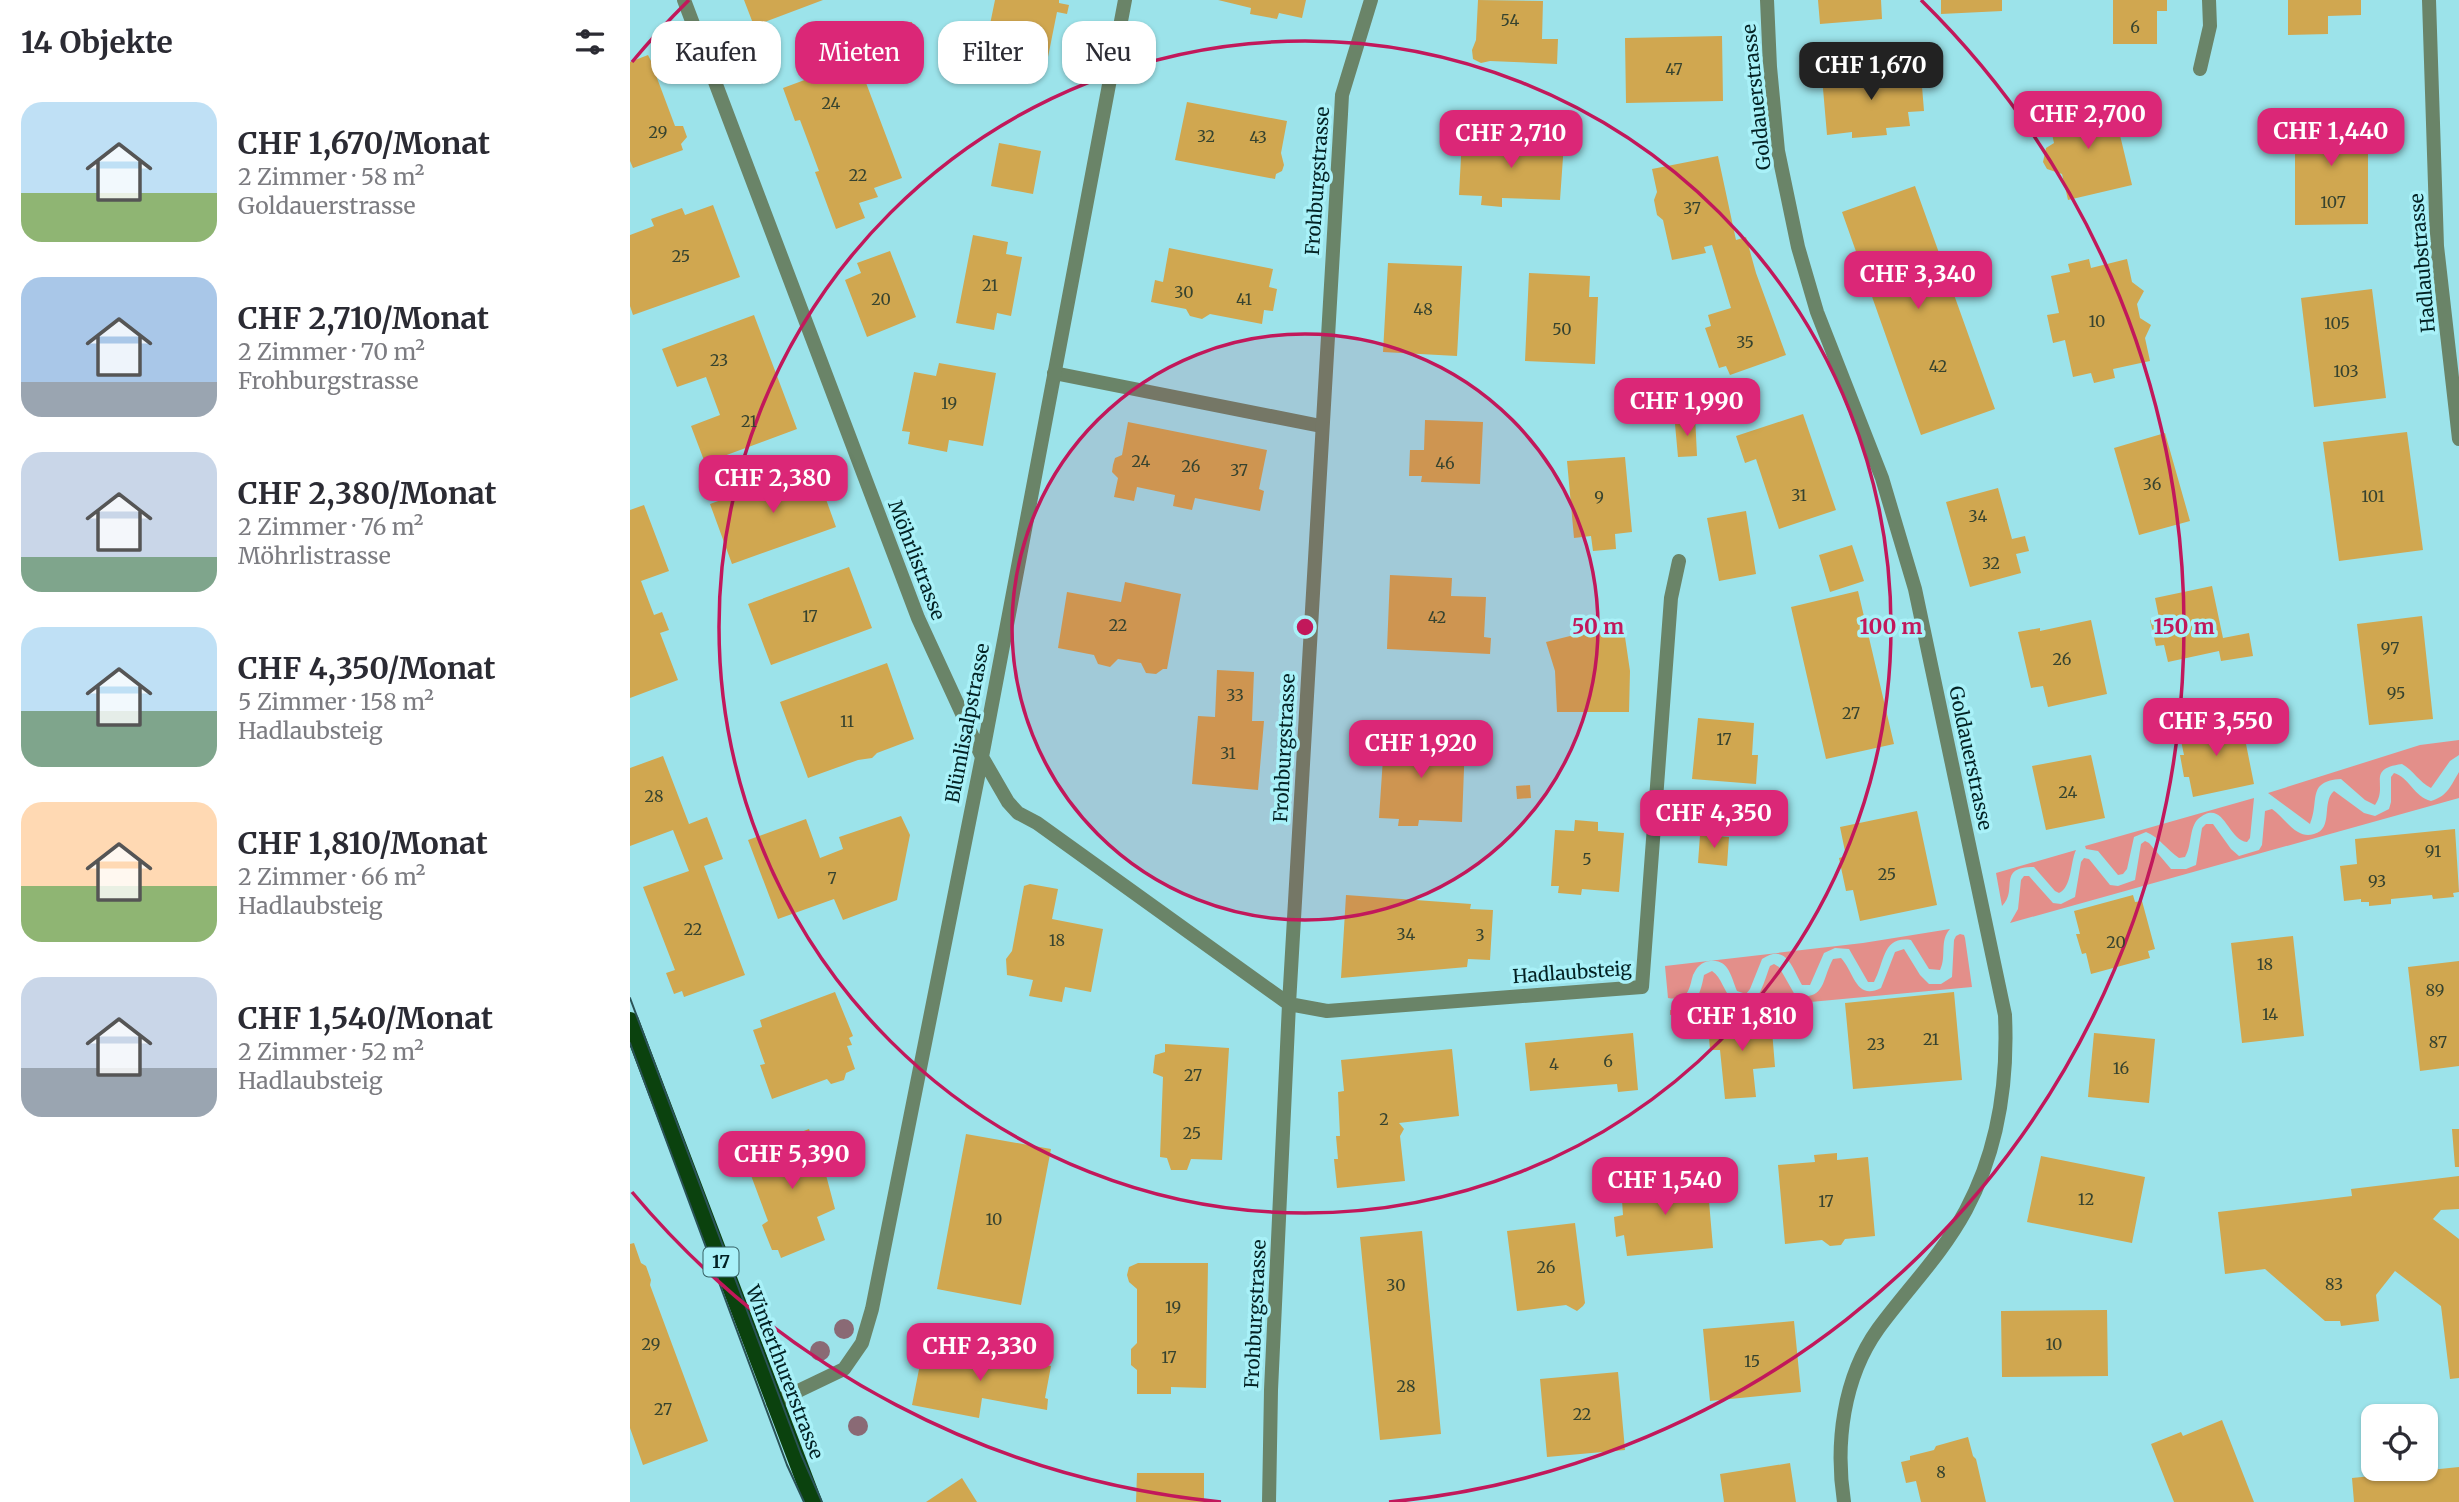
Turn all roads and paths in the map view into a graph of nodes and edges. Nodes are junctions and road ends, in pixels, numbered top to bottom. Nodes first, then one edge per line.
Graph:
1 (684, 0) edge
2 (1125, 0) edge
3 (1371, 0) edge
4 (1767, 0) edge
5 (2209, 0) edge
6 (2429, 0) edge
7 (2200, 69) dead end
8 (1054, 373) junction
9 (1321, 426) junction
10 (2459, 439) edge
11 (1679, 561) dead end
12 (982, 757) junction
13 (1289, 1004) junction
14 (630, 1021) edge
15 (773, 1403) junction
16 (813, 1502) edge
17 (1269, 1502) edge
18 (1844, 1502) edge

1 - 12 street, Möhrlistrasse
2 - 8 street, Blümlisalpstrasse
3 - 9 street, Frohburgstrasse
4 - 18 street, Goldauerstrasse
5 - 7 street
6 - 10 street, Hadlaubstrasse
8 - 9 street
8 - 12 street, Blümlisalpstrasse
9 - 13 street, Frohburgstrasse
11 - 13 street, Hadlaubsteig
12 - 13 street, Möhrlistrasse
12 - 15 street, Blümlisalpstrasse
13 - 17 street, Frohburgstrasse
14 - 15 main road, Winterthurerstrasse / 17
15 - 16 main road, Winterthurerstrasse / 17

